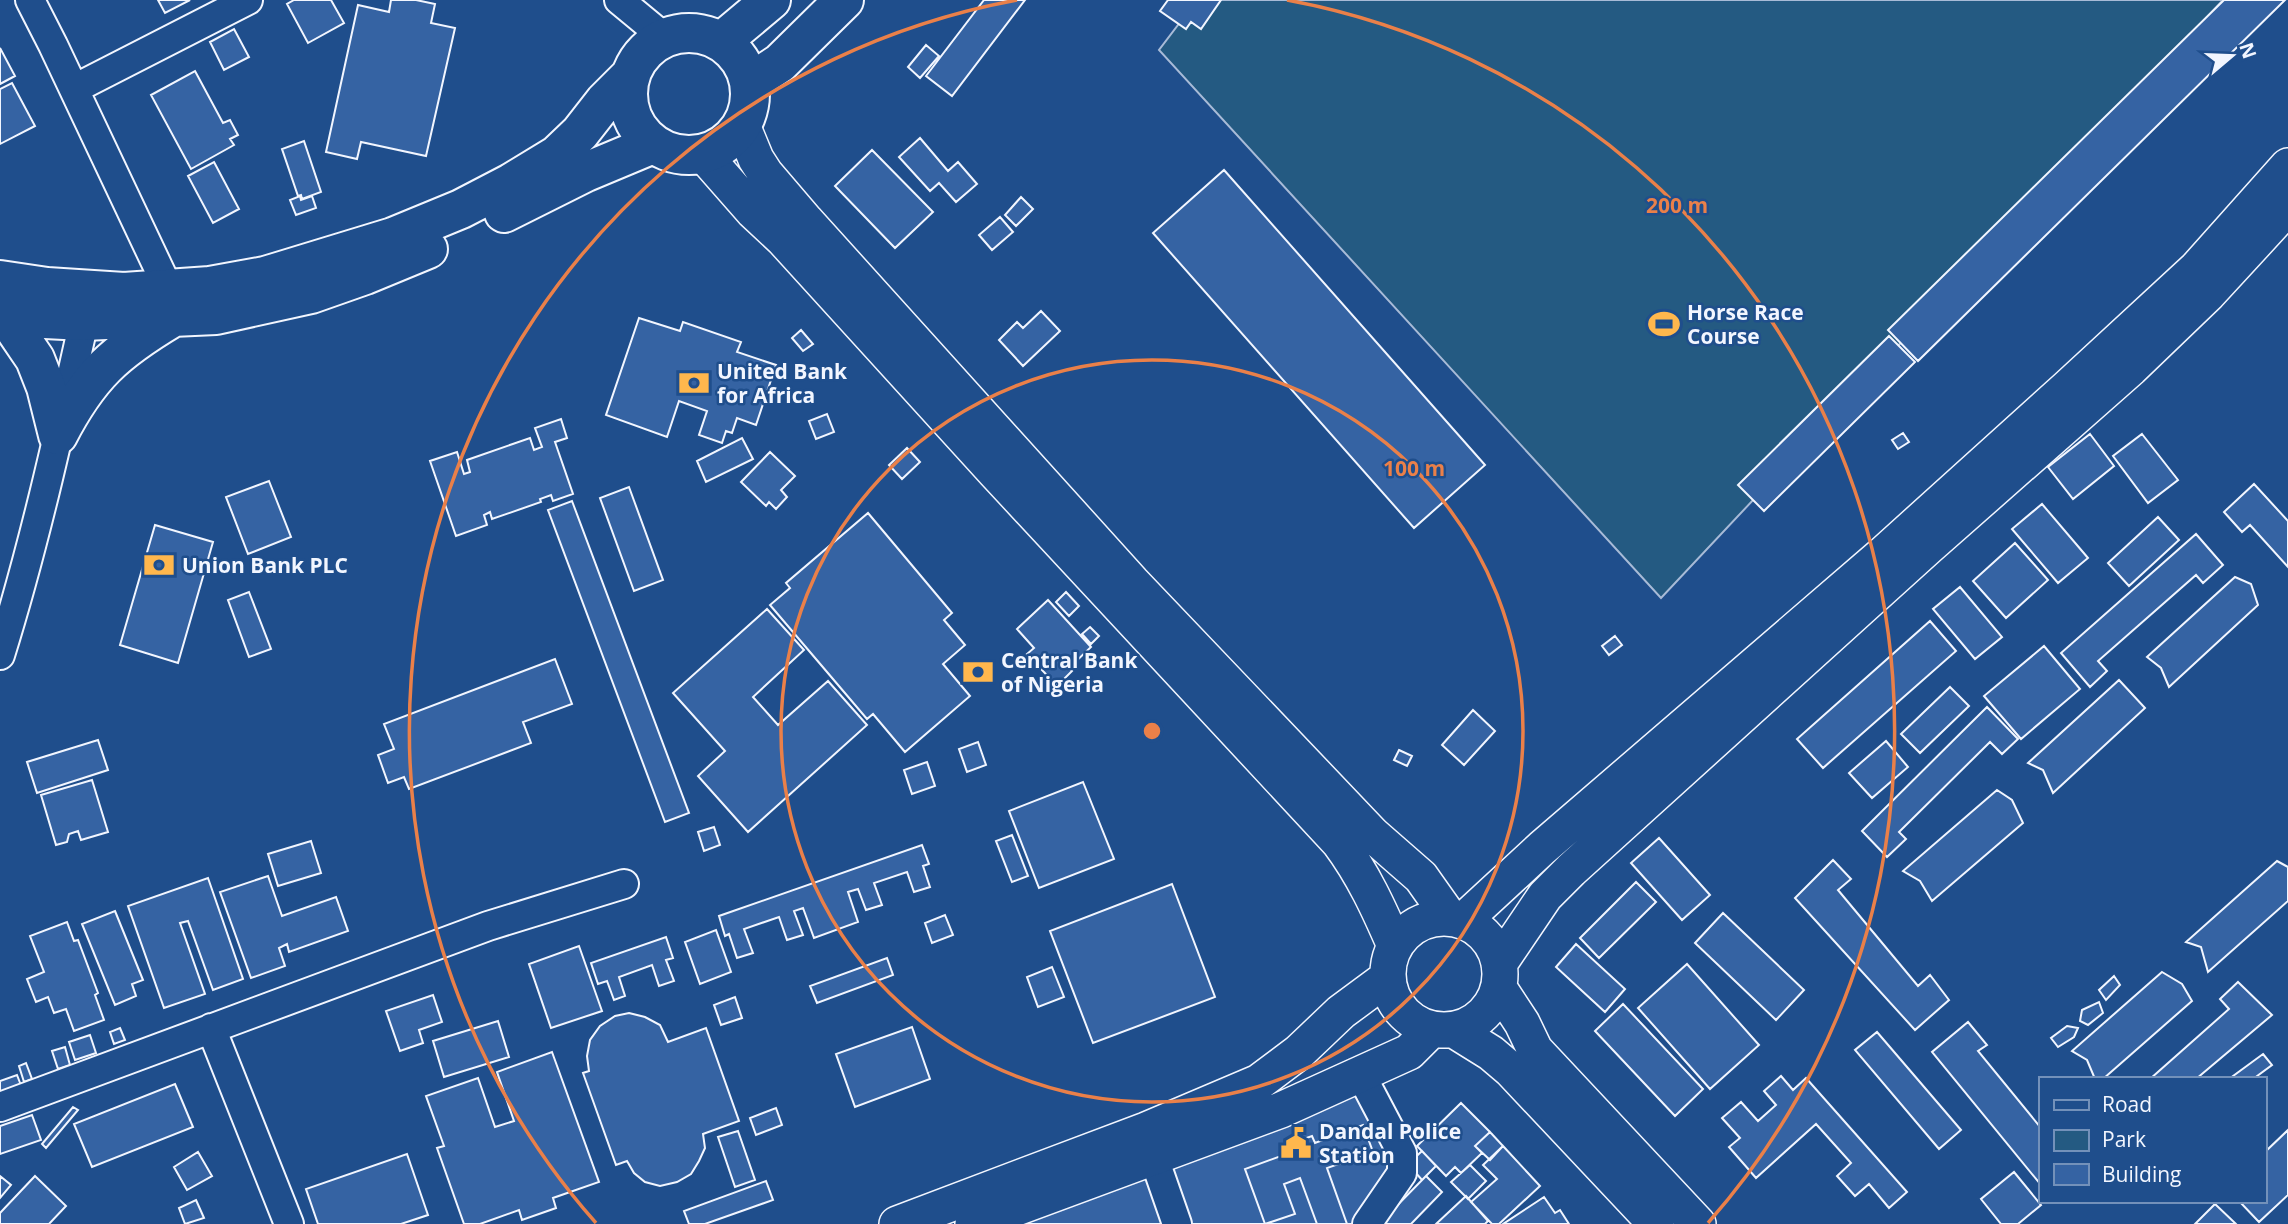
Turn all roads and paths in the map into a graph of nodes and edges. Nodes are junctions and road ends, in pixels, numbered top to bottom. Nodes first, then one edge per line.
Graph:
1 (30, 0) edge
2 (248, 0) edge
3 (619, 0) edge
4 (771, 0) edge
5 (844, 0) edge
6 (665, 38) junction
7 (722, 41) junction
8 (628, 78) junction
9 (751, 82) junction
10 (74, 89) junction
11 (742, 125) junction
12 (653, 144) junction
13 (704, 154) junction
14 (2288, 166) edge
15 (2288, 207) edge
16 (1, 302) edge
17 (171, 302) junction
18 (84, 321) junction
19 (58, 435) junction
20 (0, 655) edge
21 (1738, 698) junction
22 (624, 884) dead end
23 (1457, 919) junction
24 (1391, 962) junction
25 (1499, 976) junction
26 (211, 1028) junction
27 (1443, 1030) junction
28 (1361, 1075) junction
29 (0, 1107) edge
30 (1154, 1158) junction
31 (289, 1224) edge
32 (897, 1224) edge
33 (973, 1224) edge
34 (1177, 1224) edge
35 (1367, 1224) edge
36 (1656, 1224) edge
37 (1698, 1224) edge

1 - 10 street
2 - 10 street
3 - 6 street
4 - 7 highway
5 - 9 highway
6 - 7 highway
6 - 8 highway
7 - 9 highway
8 - 12 highway
8 - 17 highway
9 - 11 highway
10 - 17 street
11 - 13 highway
11 - 23 main road
12 - 13 highway
12 - 17 highway
13 - 24 main road
14 - 21 main road
15 - 21 main road
16 - 17 highway
16 - 18 highway
16 - 19 highway
17 - 18 highway
17 - 19 highway
18 - 19 street
19 - 20 street
21 - 23 main road
21 - 25 main road
22 - 26 street
23 - 24 main road
23 - 25 main road
24 - 27 main road
24 - 32 main road
25 - 27 main road
25 - 37 main road
26 - 29 street
26 - 31 street
27 - 28 main road
27 - 36 main road
28 - 30 main road
28 - 35 street
30 - 33 main road
30 - 34 street

